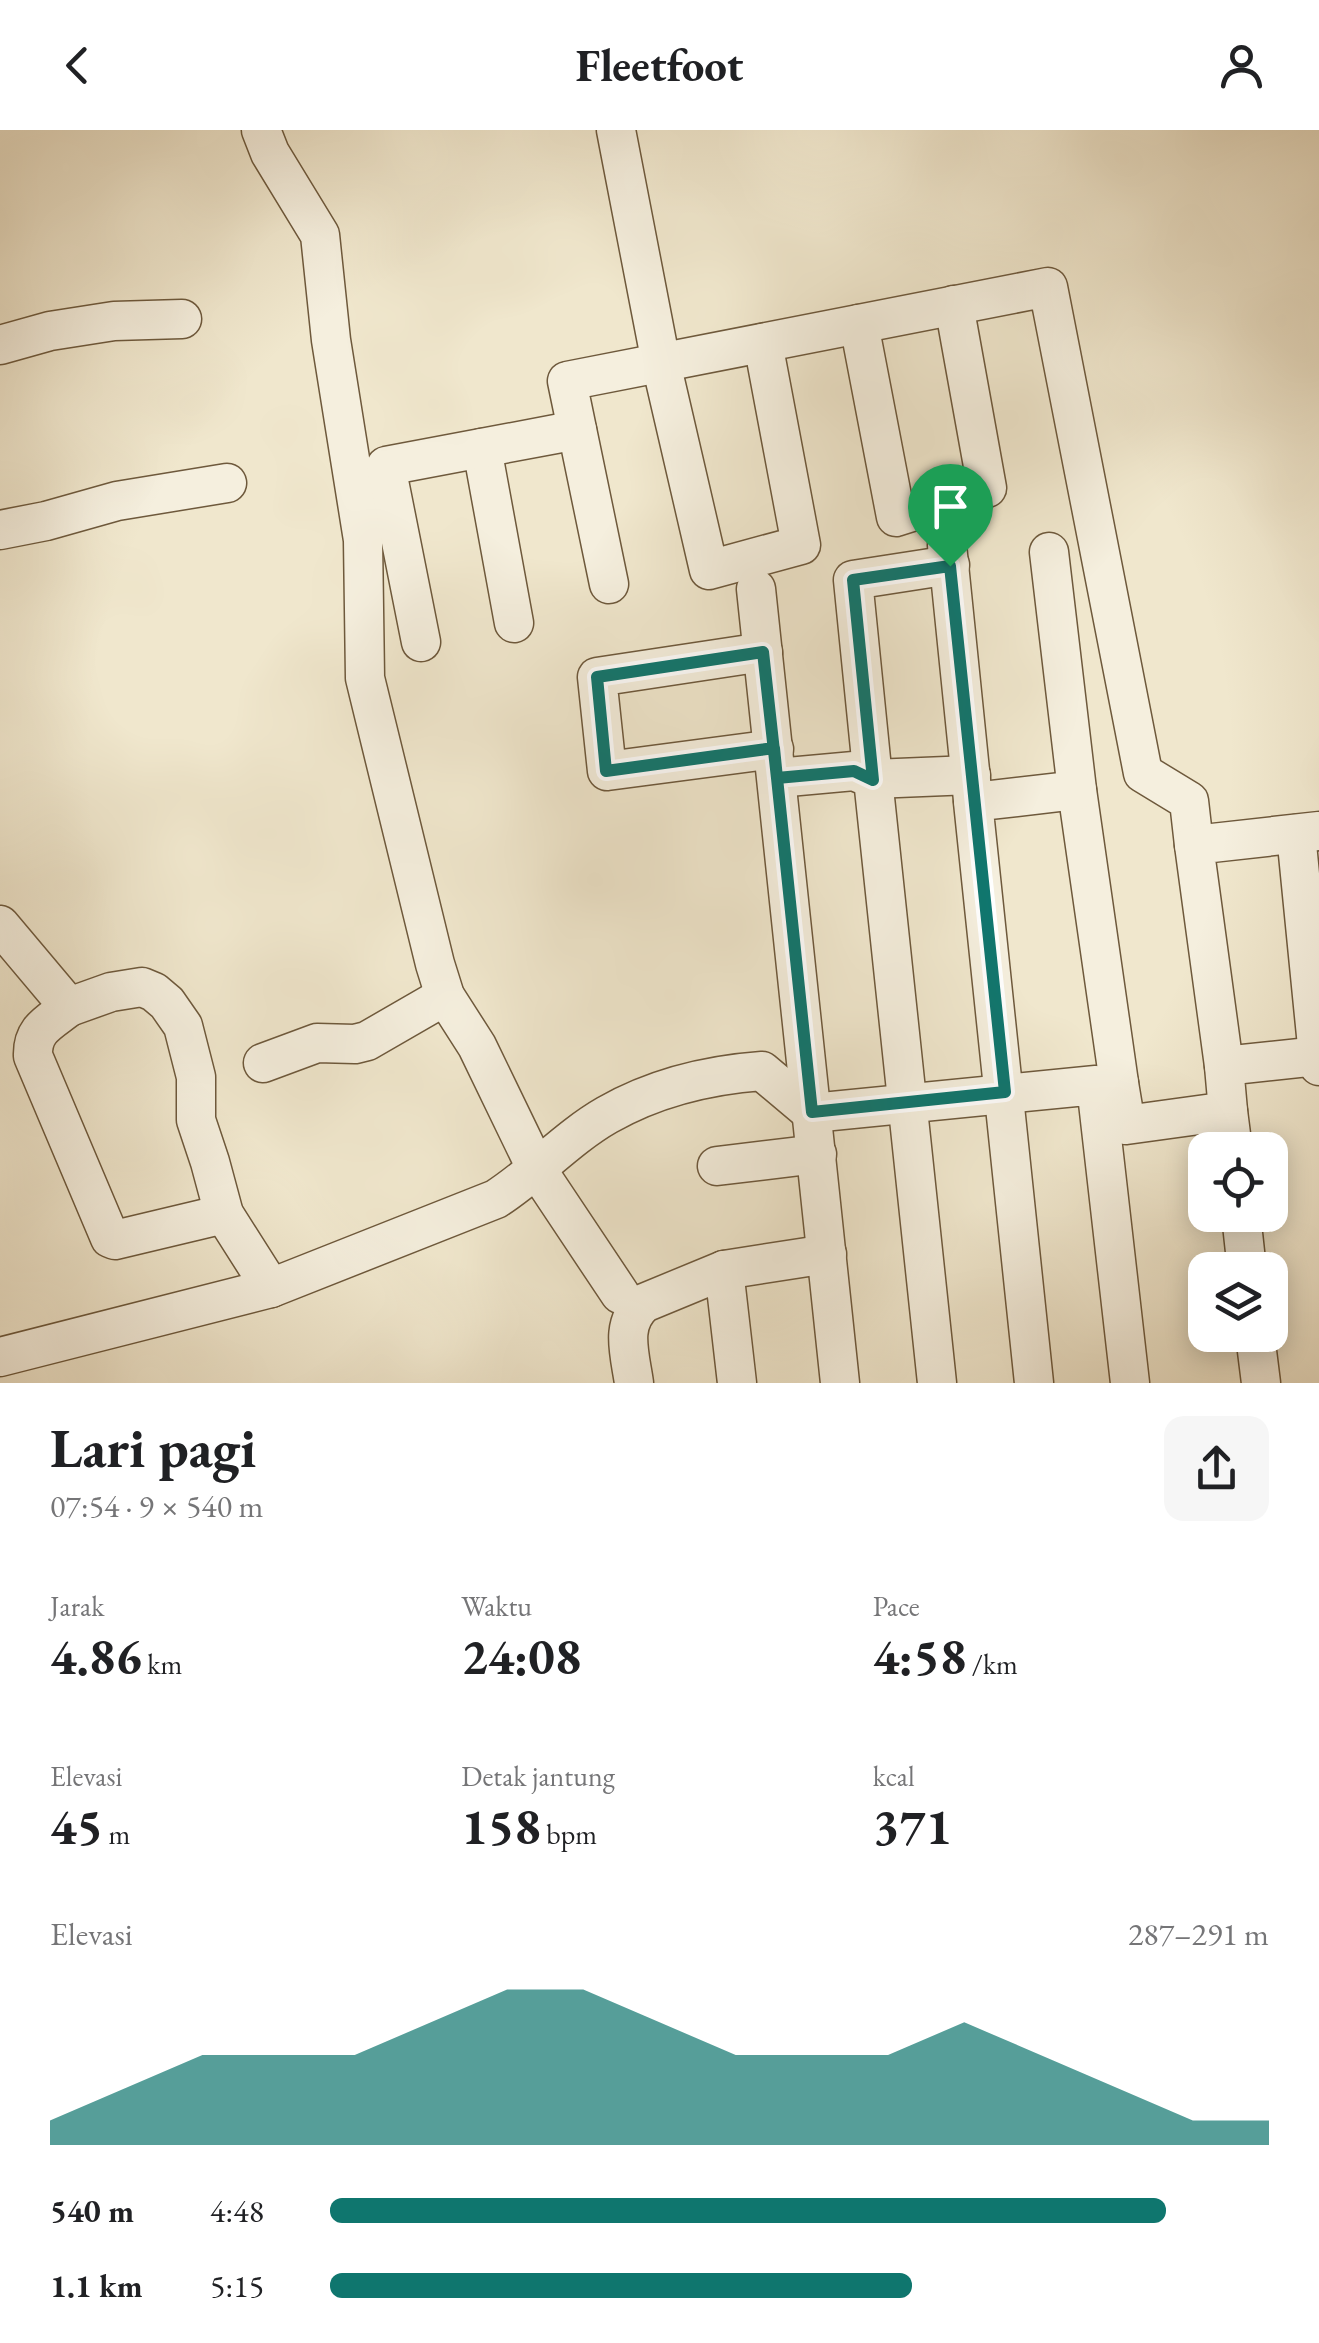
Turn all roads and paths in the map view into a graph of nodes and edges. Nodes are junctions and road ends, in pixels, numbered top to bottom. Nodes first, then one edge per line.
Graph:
1 (260, 130) edge
2 (616, 130) edge
3 (954, 305) junction
4 (182, 319) dead end
5 (859, 324) junction
6 (762, 343) junction
7 (0, 345) edge
8 (661, 363) junction
9 (577, 430) junction
10 (482, 448) junction
11 (227, 482) dead end
12 (0, 530) edge
13 (1049, 552) dead end
14 (610, 584) dead end
15 (756, 589) dead end
16 (514, 623) dead end
17 (420, 642) dead end
18 (763, 652) junction
19 (776, 764) junction
20 (873, 780) junction
21 (972, 789) junction
22 (1078, 790) junction
23 (1308, 832) edge
24 (1194, 845) junction
25 (0, 926) edge
26 (446, 996) junction
27 (69, 1007) junction
28 (1318, 1056) edge
29 (263, 1063) dead end
30 (1224, 1066) junction
31 (1319, 1066) edge
32 (1108, 1084) junction
33 (1005, 1092) junction
34 (906, 1103) junction
35 (812, 1112) junction
36 (1228, 1112) junction
37 (1126, 1125) junction
38 (1231, 1132) edge
39 (817, 1154) junction
40 (717, 1166) dead end
41 (536, 1168) junction
42 (224, 1214) junction
43 (827, 1254) junction
44 (724, 1270) junction
45 (271, 1288) junction
46 (620, 1294) dead end
47 (1257, 1352) edge
48 (0, 1357) edge
49 (634, 1383) edge
50 (736, 1383) edge
51 (840, 1383) edge
52 (937, 1383) edge
53 (1034, 1383) edge
54 (1130, 1383) edge
55 (1155, 1383) edge
56 (1261, 1383) edge

1 - 26 street
2 - 8 street
3 - 5 street
3 - 5 street
3 - 24 street
4 - 7 street
5 - 6 street
6 - 8 street
6 - 8 street
8 - 9 street
9 - 10 street
9 - 14 street
10 - 16 street
10 - 17 street
11 - 12 street
13 - 22 street
15 - 18 street
18 - 19 street
18 - 19 street
19 - 20 street
19 - 35 street
20 - 21 street
20 - 21 street
20 - 34 street
21 - 22 street
21 - 33 street
22 - 32 street
23 - 24 street
23 - 28 street
24 - 30 street
25 - 27 street
26 - 29 street
26 - 41 street
27 - 42 street
27 - 42 street
28 - 30 street
28 - 31 street
30 - 36 street
32 - 33 street
32 - 37 street
32 - 54 street
33 - 34 street
33 - 53 street
34 - 35 street
34 - 52 street
35 - 39 street
35 - 41 street
36 - 37 street
36 - 38 street
37 - 55 street
39 - 40 street
39 - 43 street
41 - 45 street
41 - 46 street
42 - 45 street
43 - 44 street
43 - 51 street
44 - 49 street
44 - 50 street
45 - 48 street
47 - 56 street

